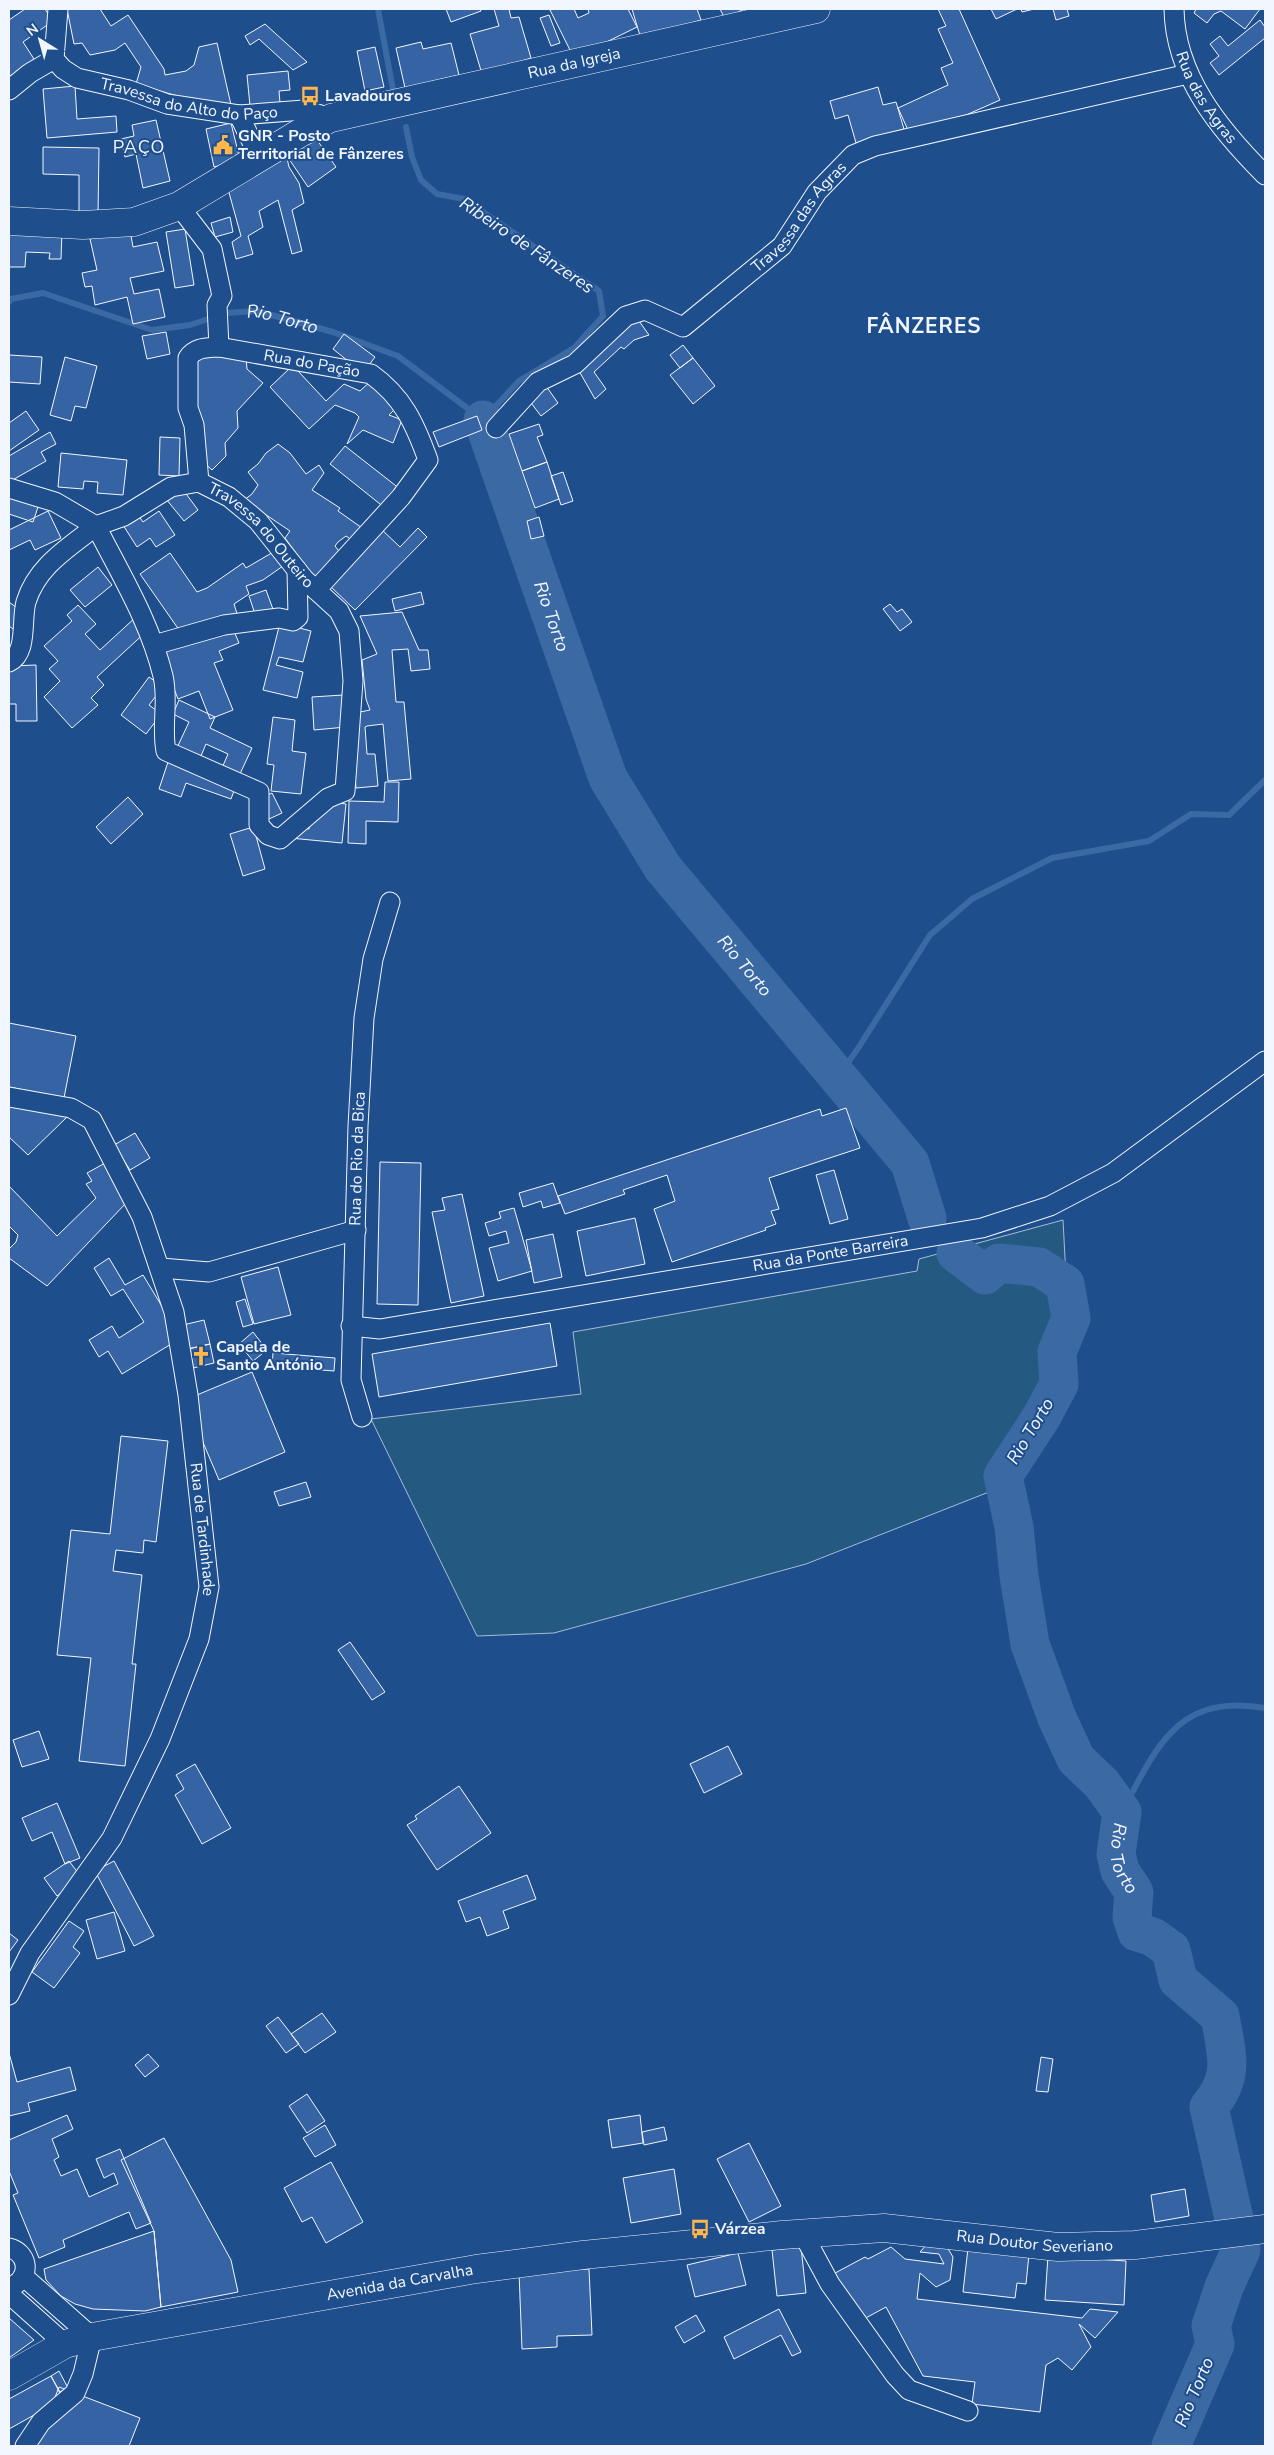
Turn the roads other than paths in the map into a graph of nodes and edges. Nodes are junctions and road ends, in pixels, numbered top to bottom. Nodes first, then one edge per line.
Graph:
1 (58, 9) edge
2 (816, 9) edge
3 (1174, 9) edge
4 (54, 59) junction
5 (1188, 74) junction
6 (9, 90) edge
7 (239, 115) junction
8 (331, 118) junction
9 (260, 159) junction
10 (1265, 175) edge
11 (179, 206) junction
12 (9, 221) edge
13 (219, 347) junction
14 (496, 428) dead end
15 (199, 482) junction
16 (9, 488) edge
17 (96, 526) junction
18 (296, 570) junction
19 (316, 590) junction
20 (154, 645) junction
21 (9, 662) edge
22 (390, 902) dead end
23 (1265, 1061) edge
24 (9, 1097) edge
25 (356, 1230) junction
26 (160, 1268) junction
27 (351, 1326) junction
28 (362, 1417) dead end
29 (9, 1995) edge
30 (1265, 2229) edge
31 (803, 2234) junction
32 (9, 2248) edge
33 (16, 2281) edge
34 (9, 2294) edge
35 (92, 2337) junction
36 (65, 2344) junction
37 (9, 2376) edge
38 (968, 2411) dead end
39 (25, 2446) edge

1 - 4 street
2 - 8 street, Rua da Igreja
3 - 5 street, Rua das Agras
4 - 6 street
4 - 7 street, Travessa do Alto do Paço
5 - 10 street, Rua das Agras
5 - 14 street, Travessa das Agras
7 - 8 street, Travessa do Alto do Paço
7 - 9 street
8 - 9 street, Rua da Igreja
9 - 11 street, Rua da Igreja
11 - 12 street, Rua da Igreja
11 - 13 street
13 - 15 street, Rua do Pação
13 - 19 street, Rua do Pação
15 - 17 street, Travessa do Outeiro
15 - 18 street, Travessa do Outeiro
16 - 17 street
17 - 20 street
17 - 21 street, Travessa do Outeiro
18 - 19 street, Travessa do Outeiro
18 - 20 street
19 - 20 street, Travessa do Outeiro
22 - 25 street, Rua do Rio da Bica
23 - 27 street, Rua da Ponte Barreira
24 - 26 street, Rua de Tardinhade
25 - 26 street
25 - 27 street, Rua do Rio da Bica
26 - 29 street, Rua de Tardinhade
27 - 28 street, Rua do Rio da Bica
30 - 31 street, Rua Doutor Severiano
31 - 35 street, Avenida da Carvalha
31 - 38 street
32 - 33 street
33 - 35 street
34 - 36 street
35 - 36 street, Avenida da Carvalha
35 - 39 street
36 - 37 street, Avenida da Carvalha

